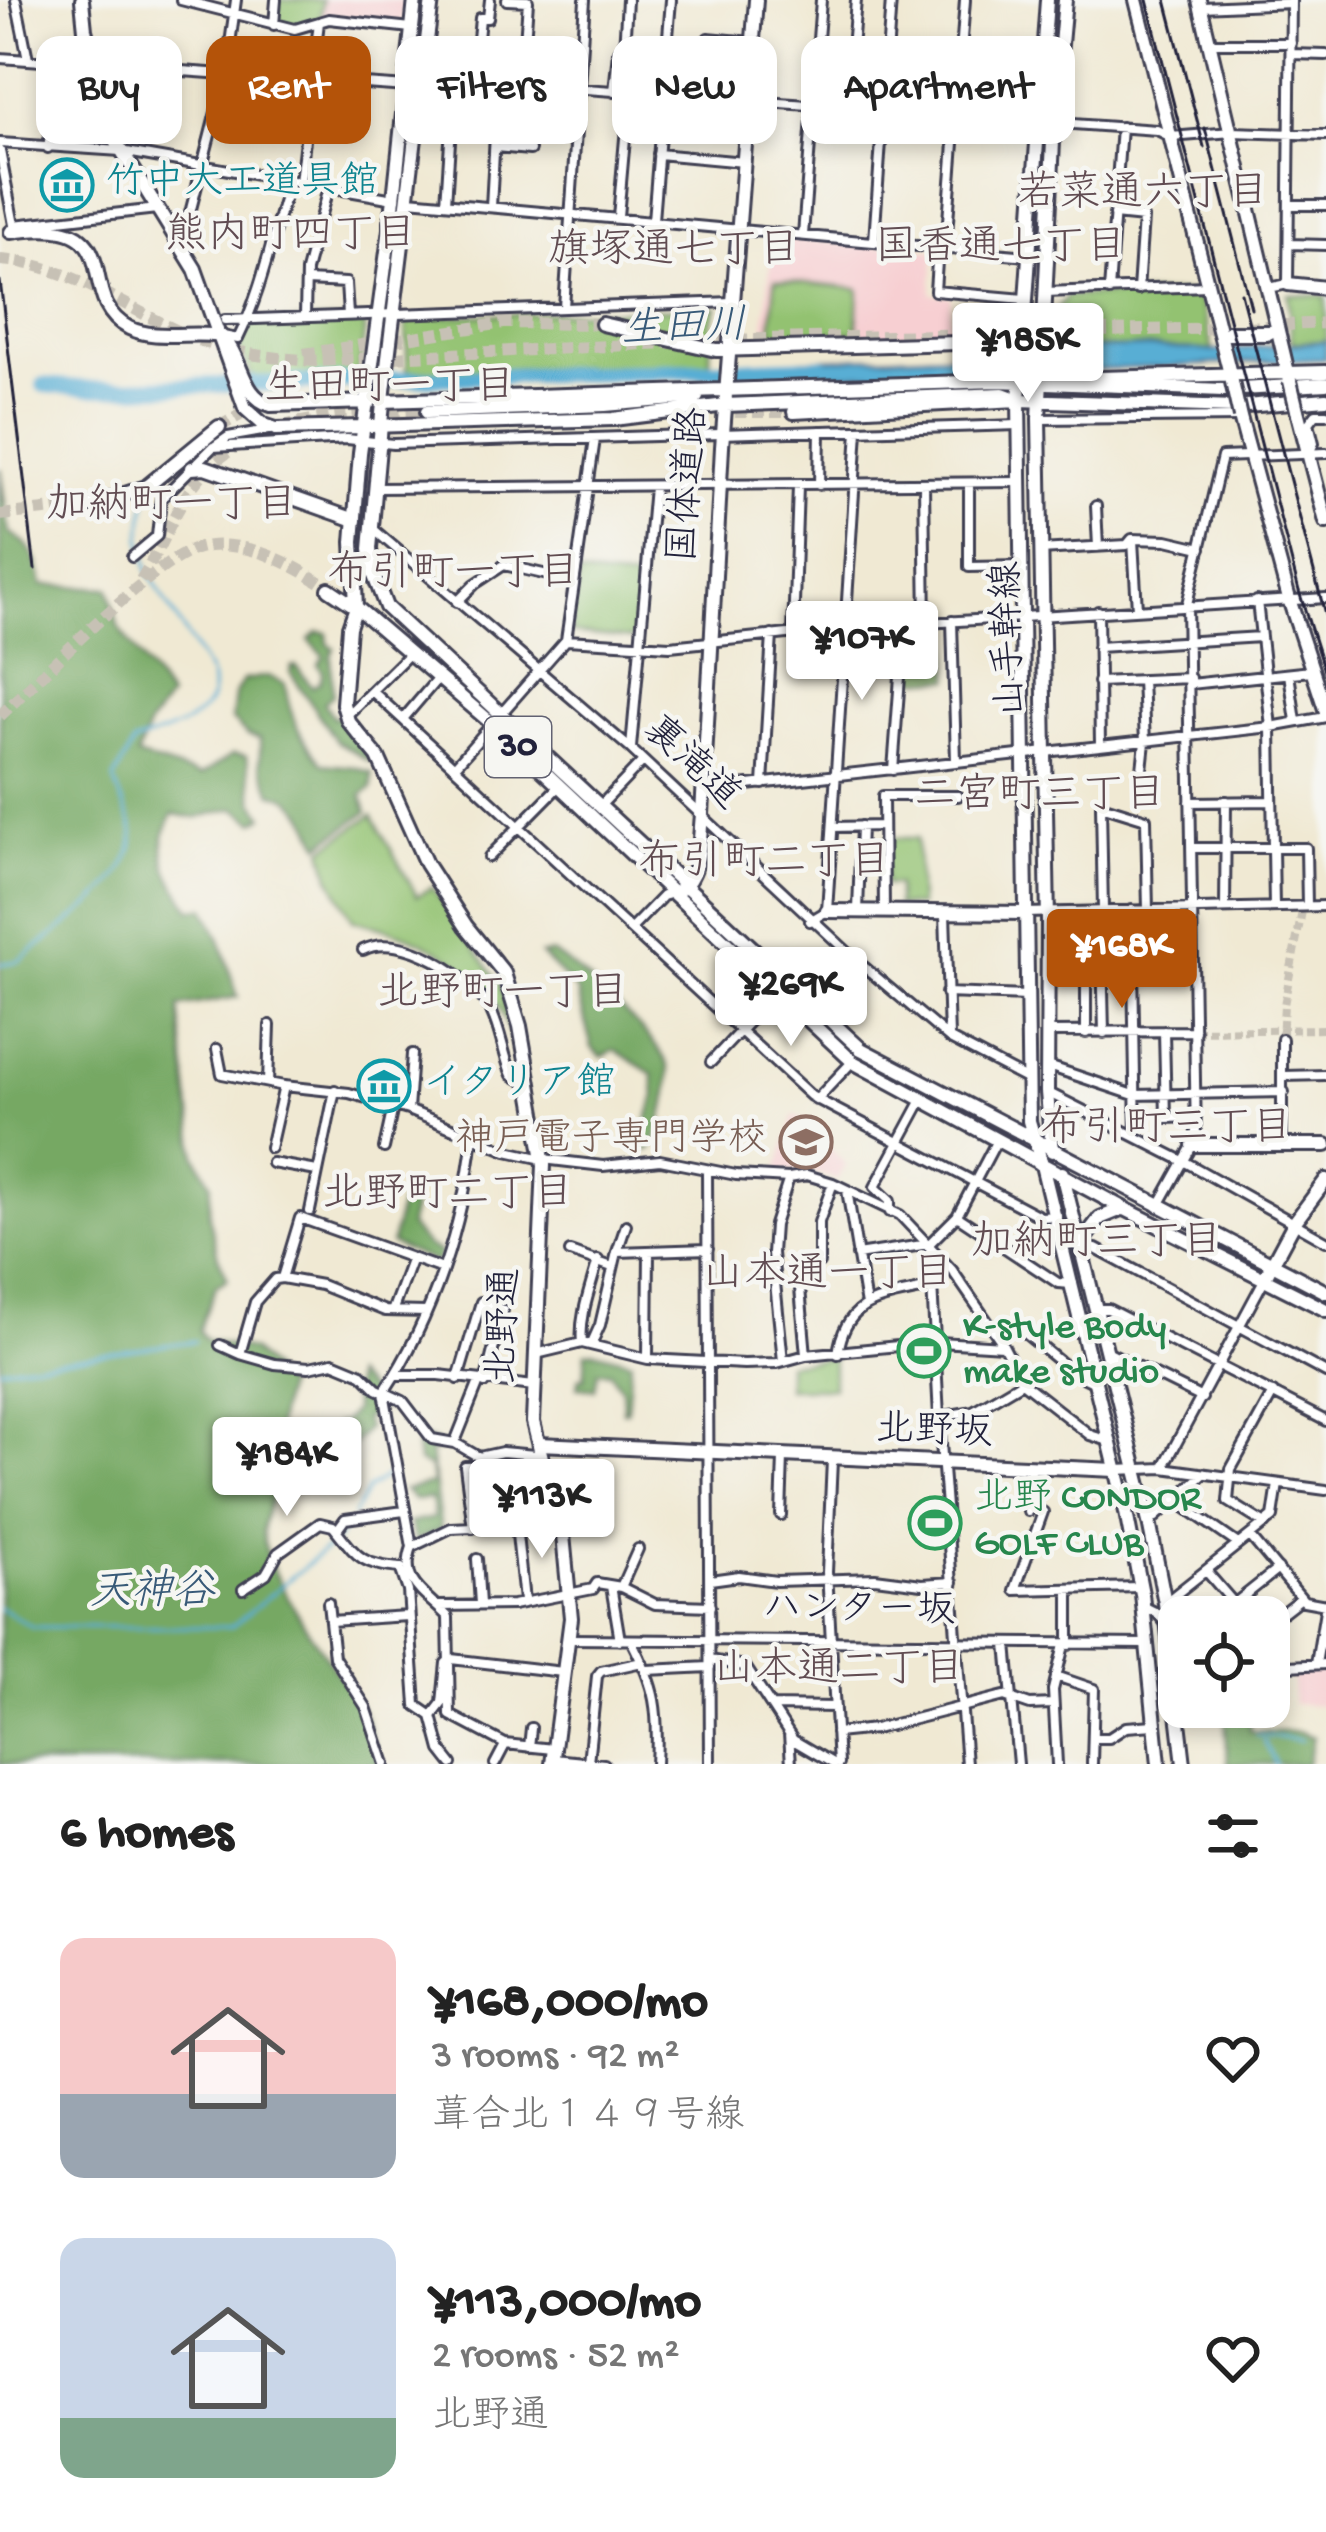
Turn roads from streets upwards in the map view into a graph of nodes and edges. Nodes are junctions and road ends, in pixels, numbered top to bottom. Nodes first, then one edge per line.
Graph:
1 (16, 0) edge
2 (82, 0) edge
3 (236, 0) edge
4 (276, 0) edge
5 (415, 0) edge
6 (432, 0) edge
7 (490, 0) edge
8 (507, 0) edge
9 (585, 0) edge
10 (627, 0) edge
11 (671, 0) edge
12 (756, 0) edge
13 (821, 0) edge
14 (856, 0) edge
15 (891, 0) edge
16 (965, 0) edge
17 (1047, 0) edge
18 (1065, 0) edge
19 (1136, 0) edge
20 (187, 1) edge
21 (528, 1) edge
22 (1291, 2) edge
23 (1200, 4) edge
24 (236, 15) junction
25 (320, 22) junction
26 (274, 26) junction
27 (413, 28) junction
28 (87, 36) edge
29 (232, 36) edge
30 (318, 36) edge
31 (412, 36) edge
32 (428, 36) edge
33 (478, 36) edge
34 (526, 36) edge
35 (583, 36) edge
36 (624, 36) edge
37 (668, 36) edge
38 (753, 36) edge
39 (818, 36) edge
40 (853, 36) edge
41 (888, 36) edge
42 (962, 36) edge
43 (1044, 36) edge
44 (1062, 36) edge
45 (1210, 44) junction
46 (1291, 49) junction
47 (1326, 55) edge
48 (0, 58) edge
49 (28, 59) junction
50 (36, 60) edge
51 (1075, 124) edge
52 (1121, 127) junction
53 (1232, 132) junction
54 (1290, 135) junction
55 (1326, 135) edge
56 (1171, 137) junction
57 (49, 144) edge
58 (120, 144) edge
59 (207, 144) edge
60 (302, 144) edge
61 (400, 144) edge
62 (416, 144) edge
63 (450, 144) edge
64 (495, 144) edge
65 (575, 144) edge
66 (624, 144) edge
67 (659, 144) edge
68 (745, 144) edge
69 (809, 144) edge
70 (881, 144) edge
71 (953, 144) edge
72 (1036, 144) edge
73 (1053, 144) edge
74 (0, 147) edge
75 (495, 147) junction
76 (48, 148) junction
77 (530, 150) dead end
78 (122, 152) junction
79 (658, 154) junction
80 (744, 162) junction
81 (202, 165) junction
82 (295, 181) junction
83 (328, 188) junction
84 (394, 200) junction
85 (410, 200) junction
86 (446, 203) junction
87 (1290, 205) junction
88 (1326, 206) edge
89 (490, 207) junction
90 (158, 208) junction
91 (569, 214) junction
92 (1114, 215) junction
93 (618, 217) junction
94 (653, 220) junction
95 (740, 229) junction
96 (11, 232) dead end
97 (803, 235) junction
98 (874, 241) junction
99 (182, 244) junction
100 (1289, 244) junction
101 (1326, 245) edge
102 (942, 247) junction
103 (1028, 256) junction
104 (306, 281) junction
105 (1288, 284) junction
106 (1209, 286) junction
107 (1268, 288) junction
108 (1326, 288) edge
109 (1138, 290) junction
110 (1108, 291) junction
111 (1045, 292) junction
112 (1024, 299) junction
113 (734, 302) junction
114 (564, 307) junction
115 (212, 311) junction
116 (380, 313) junction
117 (395, 313) junction
118 (348, 315) junction
119 (305, 316) junction
120 (248, 319) junction
121 (225, 320) dead end
122 (602, 324) tunnel mouth
123 (196, 332) junction
124 (221, 335) junction
125 (1279, 336) junction
126 (1223, 342) junction
127 (1041, 345) junction
128 (1021, 346) junction
129 (730, 354) junction
130 (380, 367) junction
131 (1326, 372) edge
132 (1230, 375) junction
133 (1288, 375) junction
134 (1019, 376) junction
135 (1040, 376) junction
136 (1070, 382) junction
137 (1326, 383) edge
138 (727, 393) junction
139 (243, 396) junction
140 (384, 396) junction
141 (368, 397) junction
142 (1326, 399) edge
143 (1019, 400) junction
144 (1040, 401) junction
145 (427, 412) tunnel mouth
146 (794, 412) tunnel mouth
147 (1326, 414) edge
148 (1240, 417) junction
149 (1039, 419) junction
150 (1019, 425) junction
151 (382, 426) junction
152 (220, 427) tunnel mouth
153 (276, 429) junction
154 (858, 430) junction
155 (820, 431) junction
156 (362, 434) junction
157 (723, 435) junction
158 (595, 439) junction
159 (381, 442) junction
160 (213, 447) junction
161 (1326, 453) edge
162 (1252, 454) junction
163 (1308, 455) junction
164 (192, 468) junction
165 (1020, 482) junction
166 (924, 483) junction
167 (968, 483) junction
168 (854, 484) junction
169 (819, 485) junction
170 (798, 486) junction
171 (587, 487) junction
172 (654, 487) junction
173 (721, 487) junction
174 (376, 488) junction
175 (91, 505) tunnel mouth
176 (1096, 506) dead end
177 (355, 520) junction
178 (1326, 522) edge
179 (372, 528) junction
180 (1132, 539) junction
181 (1098, 547) junction
182 (1201, 548) junction
183 (1040, 550) junction
184 (132, 557) dead end
185 (1022, 566) junction
186 (574, 580) junction
187 (329, 589) tunnel mouth
188 (1326, 598) edge
189 (1288, 599) junction
190 (1257, 601) junction
191 (457, 602) junction
192 (1187, 604) junction
193 (356, 607) junction
194 (386, 607) junction
195 (1137, 609) junction
196 (1098, 611) junction
197 (1023, 615) junction
198 (1041, 615) junction
199 (952, 621) junction
200 (926, 622) junction
201 (904, 624) junction
202 (846, 628) junction
203 (793, 633) junction
204 (772, 635) junction
205 (1261, 637) junction
206 (566, 640) junction
207 (712, 641) junction
208 (1188, 641) junction
209 (638, 644) junction
210 (1098, 647) junction
211 (410, 653) junction
212 (1311, 671) junction
213 (539, 674) junction
214 (1289, 674) junction
215 (1266, 676) junction
216 (438, 678) junction
217 (1142, 680) junction
218 (1190, 681) junction
219 (1099, 682) junction
220 (372, 691) junction
221 (1326, 714) edge
222 (346, 716) junction
223 (404, 719) junction
224 (498, 719) junction
225 (1296, 722) junction
226 (1271, 728) junction
227 (1190, 735) junction
228 (1145, 742) junction
229 (1100, 746) junction
230 (631, 749) junction
231 (1045, 751) junction
232 (1024, 754) junction
233 (643, 761) junction
234 (956, 761) junction
235 (456, 765) junction
236 (893, 770) junction
237 (835, 775) junction
238 (763, 784) junction
239 (559, 786) junction
240 (1140, 788) dead end
241 (704, 790) junction
242 (958, 796) dead end
243 (1272, 801) junction
244 (1190, 802) junction
245 (1226, 802) junction
246 (601, 805) junction
247 (701, 815) junction
248 (519, 825) junction
249 (833, 826) junction
250 (861, 826) junction
251 (884, 826) junction
252 (1225, 847) junction
253 (1273, 847) junction
254 (1191, 848) junction
255 (489, 857) dead end
256 (681, 889) junction
257 (1307, 906) junction
258 (1326, 906) edge
259 (1274, 907) junction
260 (1225, 908) junction
261 (1102, 910) junction
262 (1132, 910) junction
263 (1148, 910) junction
264 (1191, 910) junction
265 (827, 911) junction
266 (858, 911) junction
267 (884, 912) junction
268 (1048, 912) junction
269 (945, 913) junction
270 (1025, 914) junction
271 (811, 921) junction
272 (631, 929) junction
273 (1048, 946) junction
274 (1086, 946) junction
275 (363, 950) dead end
276 (856, 960) junction
277 (778, 991) junction
278 (946, 993) junction
279 (1027, 996) junction
280 (814, 1005) junction
281 (270, 1025) dead end
282 (1164, 1031) junction
283 (1195, 1031) junction
284 (738, 1032) junction
285 (1046, 1032) junction
286 (1087, 1033) junction
287 (1104, 1033) junction
288 (1135, 1033) junction
289 (950, 1039) junction
290 (1282, 1039) tunnel mouth
291 (217, 1048) dead end
292 (412, 1054) dead end
293 (711, 1062) dead end
294 (853, 1062) junction
295 (1046, 1066) junction
296 (1326, 1075) edge
297 (1284, 1076) junction
298 (1030, 1080) junction
299 (268, 1084) junction
300 (532, 1085) junction
301 (284, 1086) junction
302 (334, 1090) junction
303 (1047, 1092) junction
304 (1284, 1092) junction
305 (1196, 1093) junction
306 (1165, 1094) junction
307 (1134, 1095) junction
308 (816, 1100) junction
309 (922, 1100) junction
310 (393, 1106) junction
311 (408, 1110) junction
312 (1196, 1118) junction
313 (473, 1136) junction
314 (1136, 1136) junction
315 (998, 1139) junction
316 (1033, 1139) junction
317 (1193, 1145) junction
318 (1326, 1145) edge
319 (900, 1146) junction
320 (1282, 1146) junction
321 (270, 1148) dead end
322 (384, 1148) dead end
323 (1047, 1156) junction
324 (543, 1159) junction
325 (1184, 1162) junction
326 (272, 1163) dead end
327 (317, 1171) junction
328 (707, 1171) junction
329 (1064, 1176) junction
330 (789, 1178) junction
331 (833, 1183) junction
332 (974, 1184) junction
333 (1324, 1185) edge
334 (847, 1190) junction
335 (1159, 1207) junction
336 (1124, 1208) junction
337 (310, 1211) dead end
338 (890, 1212) junction
339 (957, 1216) junction
340 (1057, 1216) junction
341 (1294, 1223) junction
342 (626, 1225) dead end
343 (1326, 1240) edge
344 (930, 1244) junction
345 (1082, 1248) junction
346 (708, 1249) junction
347 (649, 1251) junction
348 (570, 1252) dead end
349 (617, 1252) junction
350 (857, 1255) junction
351 (412, 1258) junction
352 (598, 1260) junction
353 (1272, 1264) junction
354 (612, 1267) junction
355 (442, 1269) junction
356 (283, 1278) junction
357 (1264, 1279) junction
358 (1073, 1284) junction
359 (930, 1288) junction
360 (1326, 1292) edge
361 (866, 1305) junction
362 (393, 1309) junction
363 (1097, 1309) junction
364 (1326, 1310) edge
365 (426, 1312) junction
366 (1240, 1326) junction
367 (1020, 1329) dead end
368 (934, 1342) junction
369 (586, 1344) junction
370 (220, 1345) dead end
371 (1003, 1346) junction
372 (1109, 1352) junction
373 (240, 1354) junction
374 (536, 1354) junction
375 (838, 1354) junction
376 (806, 1355) junction
377 (648, 1359) junction
378 (783, 1361) junction
379 (710, 1363) junction
380 (1219, 1365) junction
381 (1326, 1373) edge
382 (395, 1375) junction
383 (458, 1379) junction
384 (1022, 1382) junction
385 (1093, 1382) junction
386 (482, 1383) junction
387 (535, 1386) junction
388 (384, 1392) junction
389 (1273, 1393) junction
390 (1202, 1397) junction
391 (939, 1418) junction
392 (1326, 1421) edge
393 (1109, 1441) junction
394 (455, 1443) junction
395 (537, 1450) junction
396 (710, 1453) junction
397 (783, 1457) junction
398 (832, 1460) junction
399 (942, 1464) junction
400 (499, 1465) junction
401 (1031, 1468) junction
402 (1137, 1468) junction
403 (1163, 1468) junction
404 (1116, 1470) junction
405 (1204, 1474) junction
406 (547, 1478) junction
407 (1230, 1478) junction
408 (1278, 1484) junction
409 (1326, 1490) edge
410 (505, 1498) dead end
411 (1176, 1501) junction
412 (1028, 1510) dead end
413 (404, 1511) junction
414 (1043, 1512) dead end
415 (561, 1514) junction
416 (781, 1515) dead end
417 (1149, 1522) junction
418 (1265, 1524) junction
419 (516, 1525) junction
420 (472, 1528) junction
421 (337, 1530) junction
422 (1250, 1536) junction
423 (1239, 1545) junction
424 (412, 1547) junction
425 (638, 1549) dead end
426 (478, 1559) dead end
427 (404, 1568) junction
428 (1278, 1569) junction
429 (1205, 1571) junction
430 (710, 1580) junction
431 (827, 1582) junction
432 (953, 1582) junction
433 (616, 1587) junction
434 (1140, 1587) junction
435 (243, 1589) dead end
436 (1069, 1589) junction
437 (570, 1594) junction
438 (1164, 1596) edge
439 (1174, 1596) edge
440 (1227, 1596) edge
441 (1244, 1596) edge
442 (1301, 1598) junction
443 (524, 1601) junction
444 (328, 1603) dead end
445 (480, 1604) junction
446 (1326, 1604) edge
447 (437, 1606) junction
448 (710, 1606) junction
449 (1143, 1606) junction
450 (1290, 1606) edge
451 (407, 1616) junction
452 (1158, 1617) edge
453 (330, 1622) junction
454 (570, 1640) junction
455 (626, 1640) junction
456 (710, 1640) junction
457 (833, 1642) junction
458 (957, 1642) junction
459 (1007, 1644) junction
460 (1147, 1644) junction
461 (1066, 1645) junction
462 (452, 1659) junction
463 (710, 1664) junction
464 (1321, 1664) edge
465 (644, 1666) junction
466 (1290, 1666) edge
467 (565, 1672) junction
468 (1056, 1676) junction
469 (1010, 1699) junction
470 (1052, 1704) junction
471 (772, 1706) junction
472 (836, 1707) junction
473 (962, 1709) junction
474 (432, 1716) junction
475 (1154, 1725) junction
476 (531, 1728) dead end
477 (1180, 1728) edge
478 (788, 1733) junction
479 (836, 1733) junction
480 (1094, 1738) junction
481 (505, 1744) junction
482 (529, 1747) junction
483 (552, 1757) edge
484 (588, 1762) edge
485 (385, 1764) edge
486 (452, 1764) edge
487 (495, 1764) edge
488 (604, 1764) edge
489 (656, 1764) edge
490 (710, 1764) edge
491 (791, 1764) edge
492 (836, 1764) edge
493 (966, 1764) edge
494 (1018, 1764) edge
495 (1057, 1764) edge
496 (1092, 1764) edge
497 (1159, 1764) edge
498 (1184, 1764) edge

1 - 49 street
2 - 28 street
3 - 24 street
4 - 26 street
5 - 27 street
6 - 32 street
7 - 33 street
8 - 21 street
9 - 35 street
10 - 36 street
11 - 37 street
12 - 38 street, 国体道路
13 - 39 street
14 - 40 street
15 - 41 street
16 - 42 street
17 - 43 street
18 - 44 street, 山手幹線
19 - 56 street
20 - 24 street
21 - 34 street
22 - 23 street
22 - 46 street
23 - 45 street
24 - 26 street
24 - 29 street
25 - 26 street
25 - 27 street
25 - 30 street
27 - 31 street
45 - 46 street
45 - 53 street
46 - 47 street
46 - 54 street
48 - 49 street
49 - 50 street
51 - 52 street
52 - 56 street
52 - 92 street
53 - 54 street
53 - 56 street
53 - 107 street
54 - 55 street
54 - 87 street
56 - 106 street
57 - 76 street
58 - 78 street
59 - 81 street
60 - 82 street
61 - 84 street
62 - 85 street
63 - 86 street
64 - 75 street
65 - 91 street
66 - 93 street
67 - 79 street
68 - 80 street, 国体道路
69 - 97 street
70 - 98 street
71 - 102 street
72 - 103 street
73 - 111 street, 山手幹線
74 - 76 street
74 - 90 street
75 - 77 street
75 - 89 street
76 - 78 street
78 - 81 street
78 - 90 street
79 - 80 street
79 - 94 street
80 - 95 street, 国体道路
81 - 82 street
81 - 99 street
82 - 83 street
82 - 120 street
83 - 84 street
83 - 104 street
84 - 116 street
85 - 86 street
85 - 117 street
86 - 89 street
87 - 88 street
87 - 100 street
89 - 91 street
90 - 99 street
91 - 93 street
91 - 114 street
92 - 109 street
92 - 110 street
93 - 94 street
94 - 95 street
95 - 97 street
95 - 113 street, 国体道路
96 - 123 street
97 - 98 street
98 - 102 street
99 - 115 street
100 - 101 street
100 - 105 street
102 - 103 street
102 - 112 street
103 - 112 street
104 - 118 street
104 - 119 street
105 - 107 street
105 - 108 street
106 - 109 street
106 - 126 street
107 - 125 street
109 - 110 street
110 - 111 street
111 - 127 street, 山手幹線
112 - 128 street
113 - 114 street
113 - 129 street, 国体道路
114 - 117 street
115 - 123 street
115 - 124 street
116 - 117 street
116 - 118 street
116 - 130 street
117 - 130 street
118 - 119 street
119 - 120 street
120 - 121 street
120 - 124 street
122 - 129 street
123 - 124 street
124 - 139 street
125 - 126 street
125 - 133 street
126 - 132 street
127 - 128 street
127 - 135 street, 山手幹線
128 - 129 street
128 - 134 street, 山手幹線
129 - 138 street, 国体道路
130 - 140 street
130 - 141 street
131 - 133 street
132 - 133 street
132 - 136 street
132 - 148 street, bridge
133 - 163 street, bridge
134 - 135 street
134 - 138 street
134 - 143 street, 山手幹線
135 - 136 street
135 - 144 street, 山手幹線
136 - 137 street
138 - 140 street
138 - 143 street
138 - 145 street
138 - 151 street
138 - 157 street, 国体道路
139 - 141 street
139 - 153 street
140 - 141 street
140 - 151 street
141 - 156 street
142 - 144 street
143 - 144 street
143 - 146 street
143 - 150 street, 山手幹線
144 - 149 street, 山手幹線
147 - 163 street
148 - 149 street
148 - 162 street
149 - 183 street, 山手幹線
150 - 154 street
150 - 165 street, 山手幹線
151 - 156 street
151 - 159 street
152 - 175 street
153 - 156 street
153 - 160 street
154 - 155 street
154 - 168 street
155 - 157 street
155 - 169 street
156 - 159 street
156 - 160 street
156 - 177 street
157 - 158 street
157 - 173 street, 国体道路
158 - 159 street
158 - 171 street
159 - 174 street
160 - 164 street
161 - 163 street
162 - 163 street
162 - 182 street
162 - 189 street
163 - 178 street
164 - 177 street
164 - 184 street
165 - 167 street
165 - 185 street, 山手幹線
166 - 167 street
166 - 168 street
166 - 200 street
167 - 185 street
168 - 169 street
168 - 202 street
169 - 170 street
170 - 173 street
170 - 203 street
171 - 172 street
171 - 174 street
171 - 186 street
172 - 173 street
172 - 209 street
173 - 207 street, 国体道路
174 - 179 street
176 - 181 street
177 - 193 street
179 - 191 street, 裏滝道
179 - 194 street
180 - 181 street
180 - 182 street
180 - 195 street
181 - 183 street
182 - 192 street
183 - 198 street, 山手幹線
185 - 197 street, 山手幹線
186 - 191 street
186 - 206 street
187 - 193 street
188 - 189 street
189 - 190 street
189 - 212 street
190 - 192 street
190 - 205 street
191 - 213 street, 裏滝道
192 - 195 street
192 - 208 street
193 - 194 street
193 - 211 street, 30
193 - 222 street
194 - 224 street, 30
195 - 196 street
196 - 198 street
196 - 210 street
197 - 198 street
197 - 199 street
197 - 232 street, 山手幹線
198 - 231 street, 山手幹線
199 - 200 street
199 - 234 street
200 - 201 street
201 - 202 street
201 - 236 street
202 - 203 street
202 - 237 street
203 - 204 street
204 - 207 street
204 - 238 street
205 - 208 street
205 - 215 street
206 - 209 street
206 - 213 street
207 - 209 street
207 - 241 street, 国体道路
208 - 210 street
208 - 218 street
209 - 230 street
210 - 219 street
211 - 216 street, 30
211 - 220 street
212 - 214 street
212 - 221 street
213 - 224 street
213 - 230 street, 裏滝道
214 - 215 street
214 - 225 street
215 - 218 street
215 - 226 street
216 - 223 street
216 - 224 street, 30
217 - 218 street
217 - 219 street
217 - 228 street
218 - 227 street
219 - 229 street
220 - 222 street
220 - 223 street
221 - 225 street
222 - 300 street, 北野通
223 - 235 street
224 - 235 street
224 - 239 street, 30
224 - 246 street, 30
225 - 226 street
226 - 227 street
226 - 243 street
227 - 228 street
227 - 244 street
228 - 229 street
228 - 240 street
229 - 231 street
230 - 233 street, 裏滝道
231 - 232 street
231 - 268 street, 山手幹線
232 - 234 street
232 - 270 street, 山手幹線
233 - 246 street
233 - 247 street, 裏滝道
234 - 236 street
235 - 248 street
236 - 237 street
237 - 238 street
237 - 249 street
238 - 241 street
239 - 248 street
239 - 256 street, 30
241 - 247 street, 国体道路
242 - 251 street
243 - 245 street
243 - 253 street
244 - 245 street
244 - 254 street
245 - 252 street
246 - 256 street, 30
247 - 256 street, 国体道路
247 - 271 street, 裏滝道
248 - 255 street
248 - 272 street
249 - 250 street
249 - 265 street
250 - 251 street
250 - 266 street
251 - 267 street
252 - 253 street
252 - 254 street
252 - 260 street
253 - 257 street
253 - 259 street
254 - 264 street
256 - 272 street
256 - 277 street, 30
256 - 280 street, 30
257 - 258 street
257 - 259 street
259 - 260 street
260 - 264 street
261 - 262 street
261 - 263 street
261 - 268 street
262 - 263 street
262 - 288 street
263 - 264 street
264 - 283 street
265 - 266 street
265 - 271 street
266 - 267 street
267 - 269 street
268 - 270 street
268 - 273 street, 山手幹線
269 - 270 street
269 - 278 street
270 - 279 street, 山手幹線
271 - 276 street, 裏滝道
272 - 284 street
273 - 274 street
273 - 285 street, 山手幹線
274 - 286 street
274 - 287 street
275 - 300 street
276 - 280 street
276 - 289 street, 裏滝道
277 - 284 street
277 - 294 street, 30
278 - 279 street
278 - 289 street
279 - 298 street, 山手幹線
280 - 316 street, 30
281 - 299 street
282 - 283 street
282 - 288 street
282 - 306 street
283 - 305 street
284 - 293 street
284 - 308 street
285 - 286 street
285 - 295 street, 山手幹線
286 - 287 street
287 - 288 street
288 - 307 street
289 - 298 street, 裏滝道
290 - 297 street
291 - 299 street
292 - 311 street
294 - 308 street
294 - 309 street, 30
295 - 303 street, 山手幹線
295 - 307 street
296 - 297 street
297 - 304 street
298 - 316 street, 山手幹線
299 - 301 street
300 - 324 street, 北野通
301 - 302 street
301 - 321 street
302 - 310 street
302 - 327 street
303 - 314 street
303 - 323 street, 山手幹線
304 - 305 street
304 - 320 street
305 - 306 street
305 - 312 street
306 - 307 street
306 - 312 street
307 - 314 street
308 - 319 street
309 - 315 street, 30
309 - 319 street
310 - 311 street
310 - 322 street
311 - 313 street
312 - 317 street
313 - 324 street
313 - 355 street
314 - 325 street
315 - 323 street, 30
315 - 332 street
316 - 323 street, 山手幹線
317 - 320 street
317 - 325 street
318 - 320 street
319 - 332 street
319 - 338 street
323 - 329 street, 30
323 - 335 street, 30
323 - 340 street, 山手幹線
324 - 328 street
324 - 374 street, 北野通
325 - 335 street
325 - 341 street
326 - 327 street
327 - 337 street
328 - 330 street
328 - 346 street
329 - 336 street, 30
329 - 345 street
330 - 331 street
330 - 378 street
331 - 334 street
331 - 376 street
332 - 339 street
332 - 340 street
333 - 341 street
334 - 338 street
334 - 350 street
335 - 353 street, 30
336 - 345 street
336 - 357 street, 30
338 - 344 street
339 - 344 street
339 - 358 street
340 - 358 street, 山手幹線
341 - 343 street
341 - 353 street
342 - 349 street
344 - 350 street
344 - 359 street
344 - 371 street
345 - 363 street
345 - 366 street
346 - 347 street
346 - 379 street
347 - 349 street
347 - 377 street
348 - 352 street
349 - 354 street
350 - 361 street
351 - 355 street
351 - 356 street
351 - 362 street
352 - 354 street
352 - 369 street
353 - 357 street
353 - 360 street, 30
354 - 369 street
355 - 365 street
356 - 362 street
356 - 373 street
357 - 364 street, 30
357 - 366 street
358 - 385 street, 山手幹線
359 - 361 street
359 - 368 street
361 - 375 street
362 - 365 street
363 - 372 street
363 - 380 street
365 - 382 street
366 - 380 street
366 - 381 street
367 - 385 street
368 - 371 street
368 - 375 street
368 - 391 street
369 - 374 street
369 - 377 street
370 - 373 street
371 - 384 street
372 - 390 street
372 - 402 street
373 - 388 street
374 - 387 street, 北野通
375 - 376 street
376 - 378 street
377 - 379 street
378 - 379 street
379 - 396 street
380 - 389 street
380 - 390 street
382 - 383 street
382 - 388 street
383 - 386 street
383 - 386 street
384 - 391 street
384 - 393 street
385 - 393 street, 山手幹線
386 - 387 street
386 - 394 street
387 - 395 street, 北野通
388 - 394 street
388 - 413 street
389 - 392 street
389 - 407 street
390 - 403 street
391 - 399 street
393 - 404 street, 山手幹線
394 - 395 street
395 - 396 street, 北野坂
395 - 406 street, 北野通
396 - 397 street, 北野坂
396 - 430 street
397 - 398 street, 北野坂
397 - 416 street
398 - 399 street, 北野坂
398 - 431 street
399 - 401 street, 北野坂
399 - 432 street
400 - 406 street
400 - 410 street
400 - 420 street
401 - 404 street, 北野坂
401 - 412 street
402 - 403 street, 北野坂
402 - 404 street, 北野坂
402 - 417 street
403 - 405 street, 北野坂
404 - 434 street, 山手幹線
405 - 407 street, 北野坂
405 - 411 street
406 - 415 street, 北野通
407 - 408 street, 北野坂
407 - 418 street
408 - 409 street, 北野坂
408 - 418 street
411 - 417 street
411 - 423 street
413 - 421 street
413 - 424 street
414 - 436 street
415 - 419 street
415 - 437 street, 北野通
417 - 438 street
418 - 422 street
419 - 420 street
419 - 443 street
420 - 424 street
421 - 427 street
421 - 435 street
422 - 423 street
422 - 428 street
423 - 429 street
424 - 427 street
425 - 433 street
426 - 445 street
427 - 447 street
427 - 451 street
428 - 441 street
428 - 442 street
429 - 439 street
429 - 440 street
430 - 431 street
430 - 448 street
431 - 432 street
431 - 457 street
432 - 458 street
433 - 437 street
433 - 448 street
433 - 455 street
434 - 436 street
434 - 449 street, 山手幹線
436 - 461 street
437 - 443 street
437 - 454 street, 北野通
442 - 446 street
442 - 450 street
443 - 445 street
444 - 453 street
445 - 447 street
446 - 464 street
447 - 462 street
448 - 456 street
449 - 452 street
449 - 460 street, 山手幹線
451 - 453 street
451 - 474 street
453 - 485 street
454 - 455 street, ハンター坂
454 - 467 street, 北野通
455 - 456 street, ハンター坂
455 - 465 street
456 - 457 street, ハンター坂
456 - 463 street
457 - 458 street, ハンター坂
457 - 472 street
458 - 459 street, ハンター坂
458 - 473 street
459 - 461 street, ハンター坂
459 - 469 street
460 - 461 street, ハンター坂
460 - 475 street, 山手幹線
461 - 468 street
462 - 467 street
462 - 474 street
462 - 481 street
463 - 465 street
463 - 471 street
463 - 490 street
464 - 466 street
465 - 484 street
465 - 489 street
467 - 483 street, 北野通
468 - 470 street
468 - 480 street
469 - 470 street
469 - 473 street
469 - 494 street
470 - 495 street
471 - 472 street
471 - 478 street
472 - 479 street
473 - 479 street
473 - 493 street
474 - 486 street
475 - 480 street
475 - 497 street, 山手幹線
476 - 482 street
477 - 498 street
478 - 491 street
478 - 492 street
479 - 492 street
480 - 496 street
481 - 482 street
481 - 487 street
482 - 483 street
483 - 484 street
484 - 488 street

